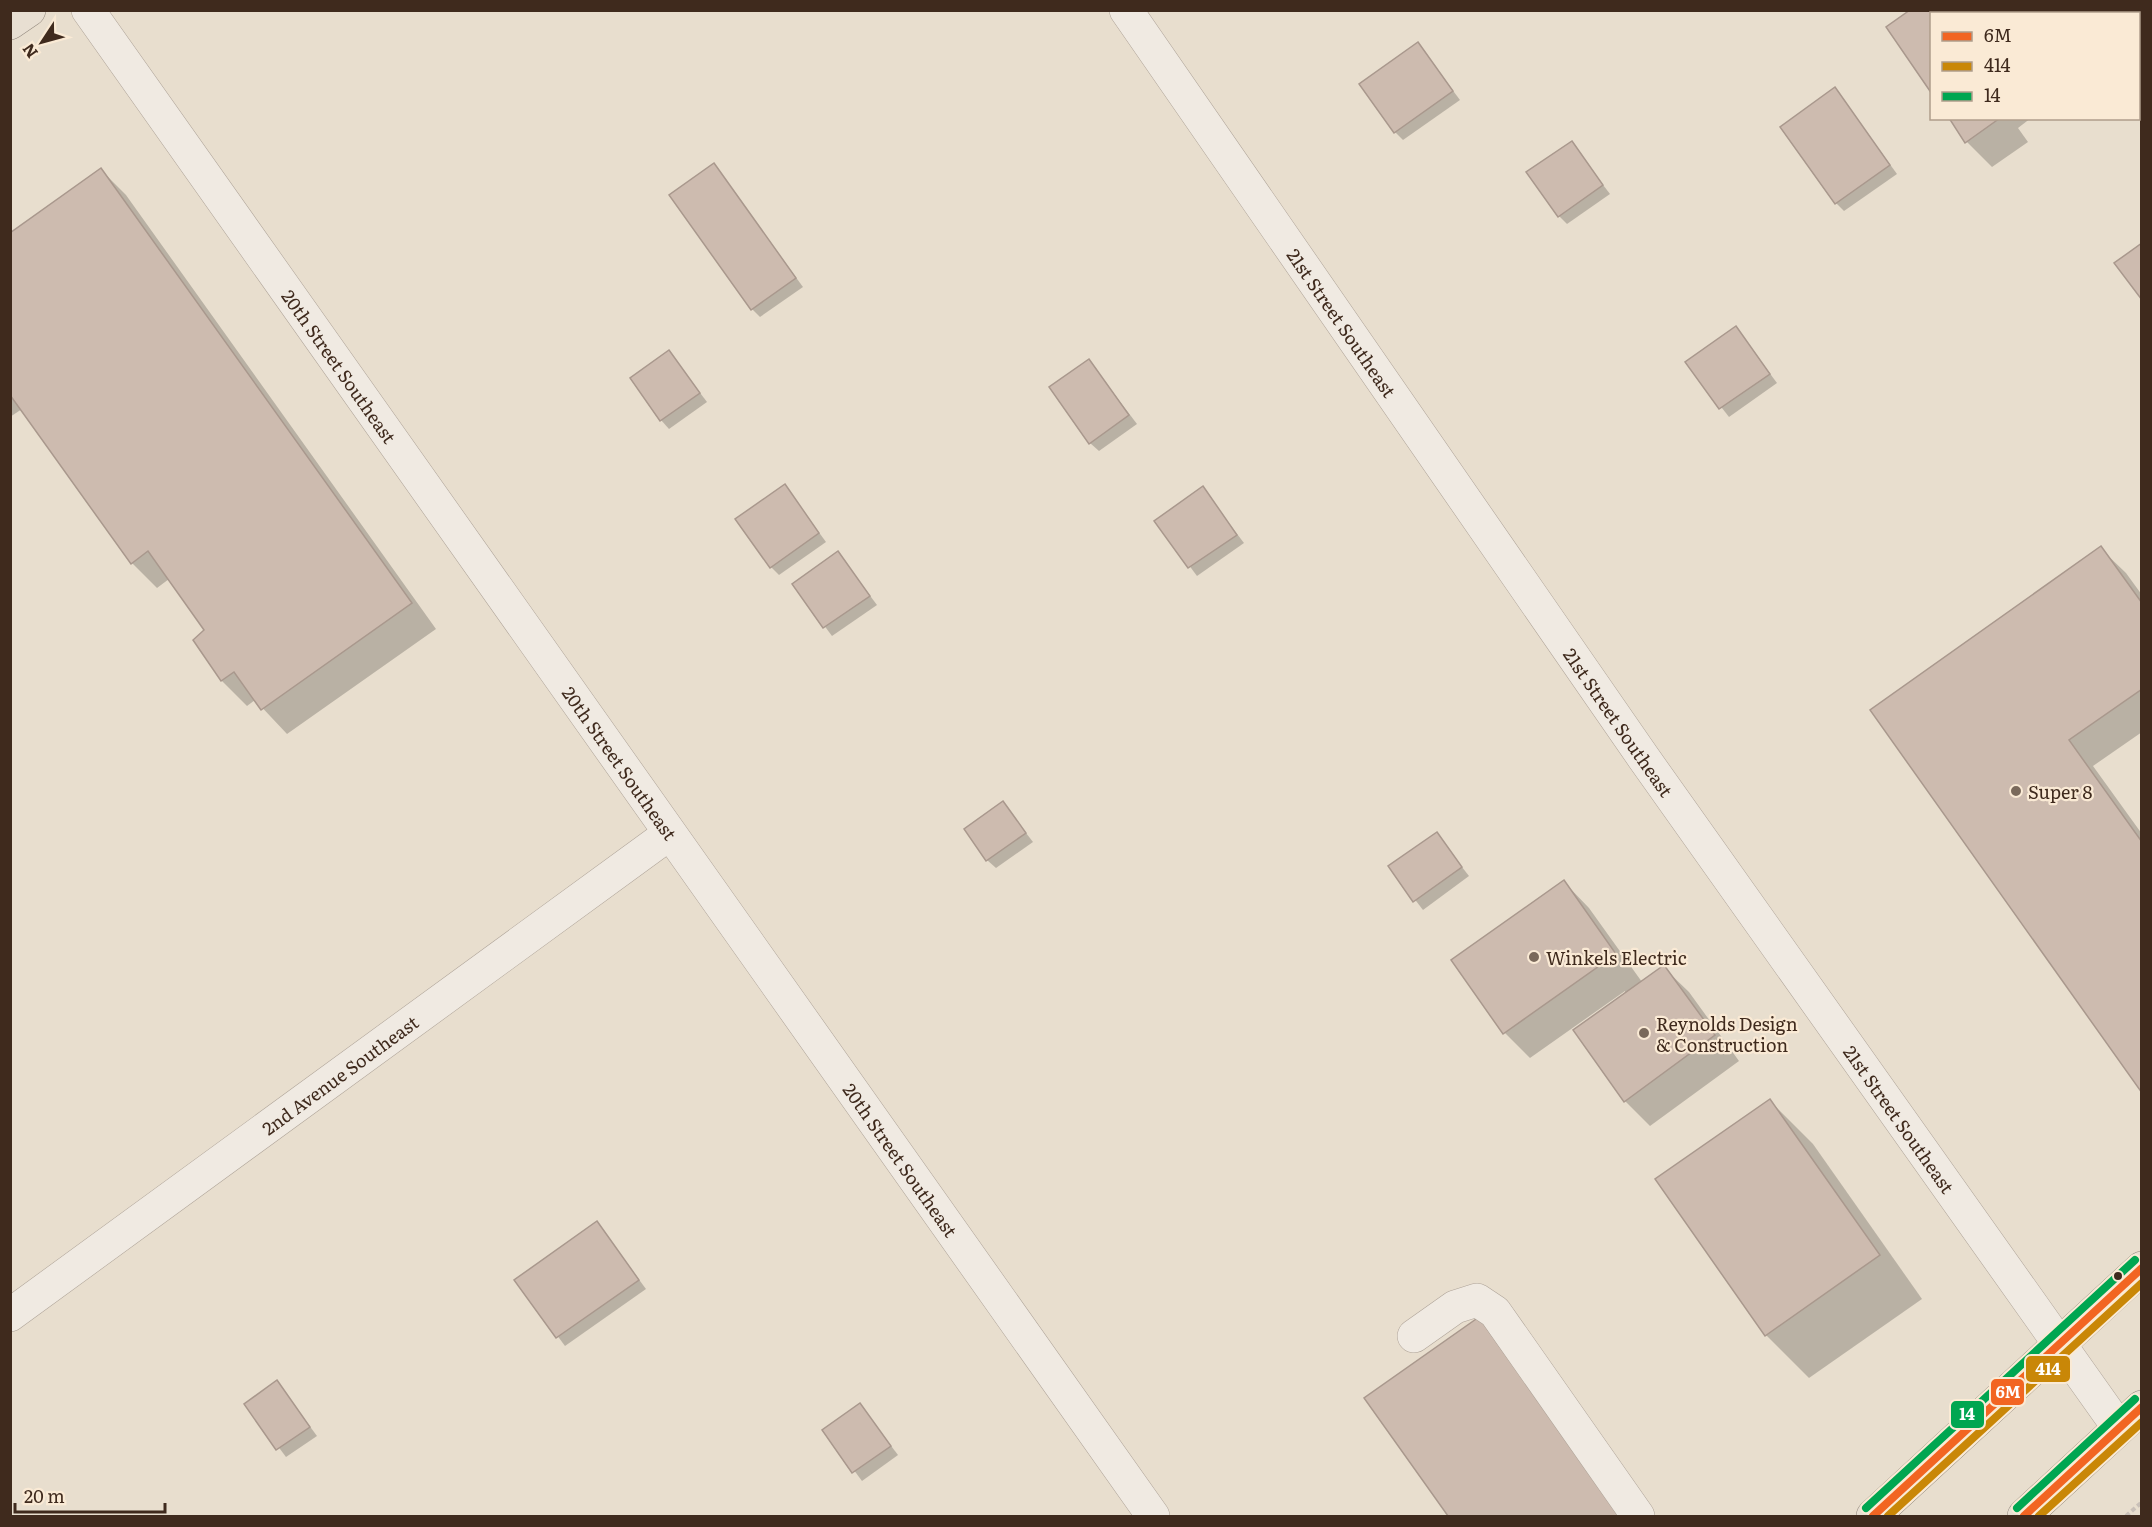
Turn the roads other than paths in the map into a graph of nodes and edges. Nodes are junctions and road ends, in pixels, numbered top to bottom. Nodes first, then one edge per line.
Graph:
1 (29, 10) edge
2 (88, 10) edge
3 (1126, 10) edge
4 (10, 23) edge
5 (669, 834) junction
6 (2142, 1268) edge
7 (10, 1315) edge
8 (1414, 1336) dead end
9 (2058, 1344) junction
10 (2130, 1418) edge
11 (1153, 1516) edge
12 (1638, 1516) edge
13 (1873, 1516) edge
14 (2024, 1516) edge

1 - 4 main road
2 - 5 street, 20th Street Southeast
3 - 9 street, 21st Street Southeast
5 - 7 street, 2nd Avenue Southeast
5 - 11 street, 20th Street Southeast
6 - 9 main road
8 - 12 street
9 - 10 street, 21st Street Southeast
9 - 13 main road
10 - 14 main road

